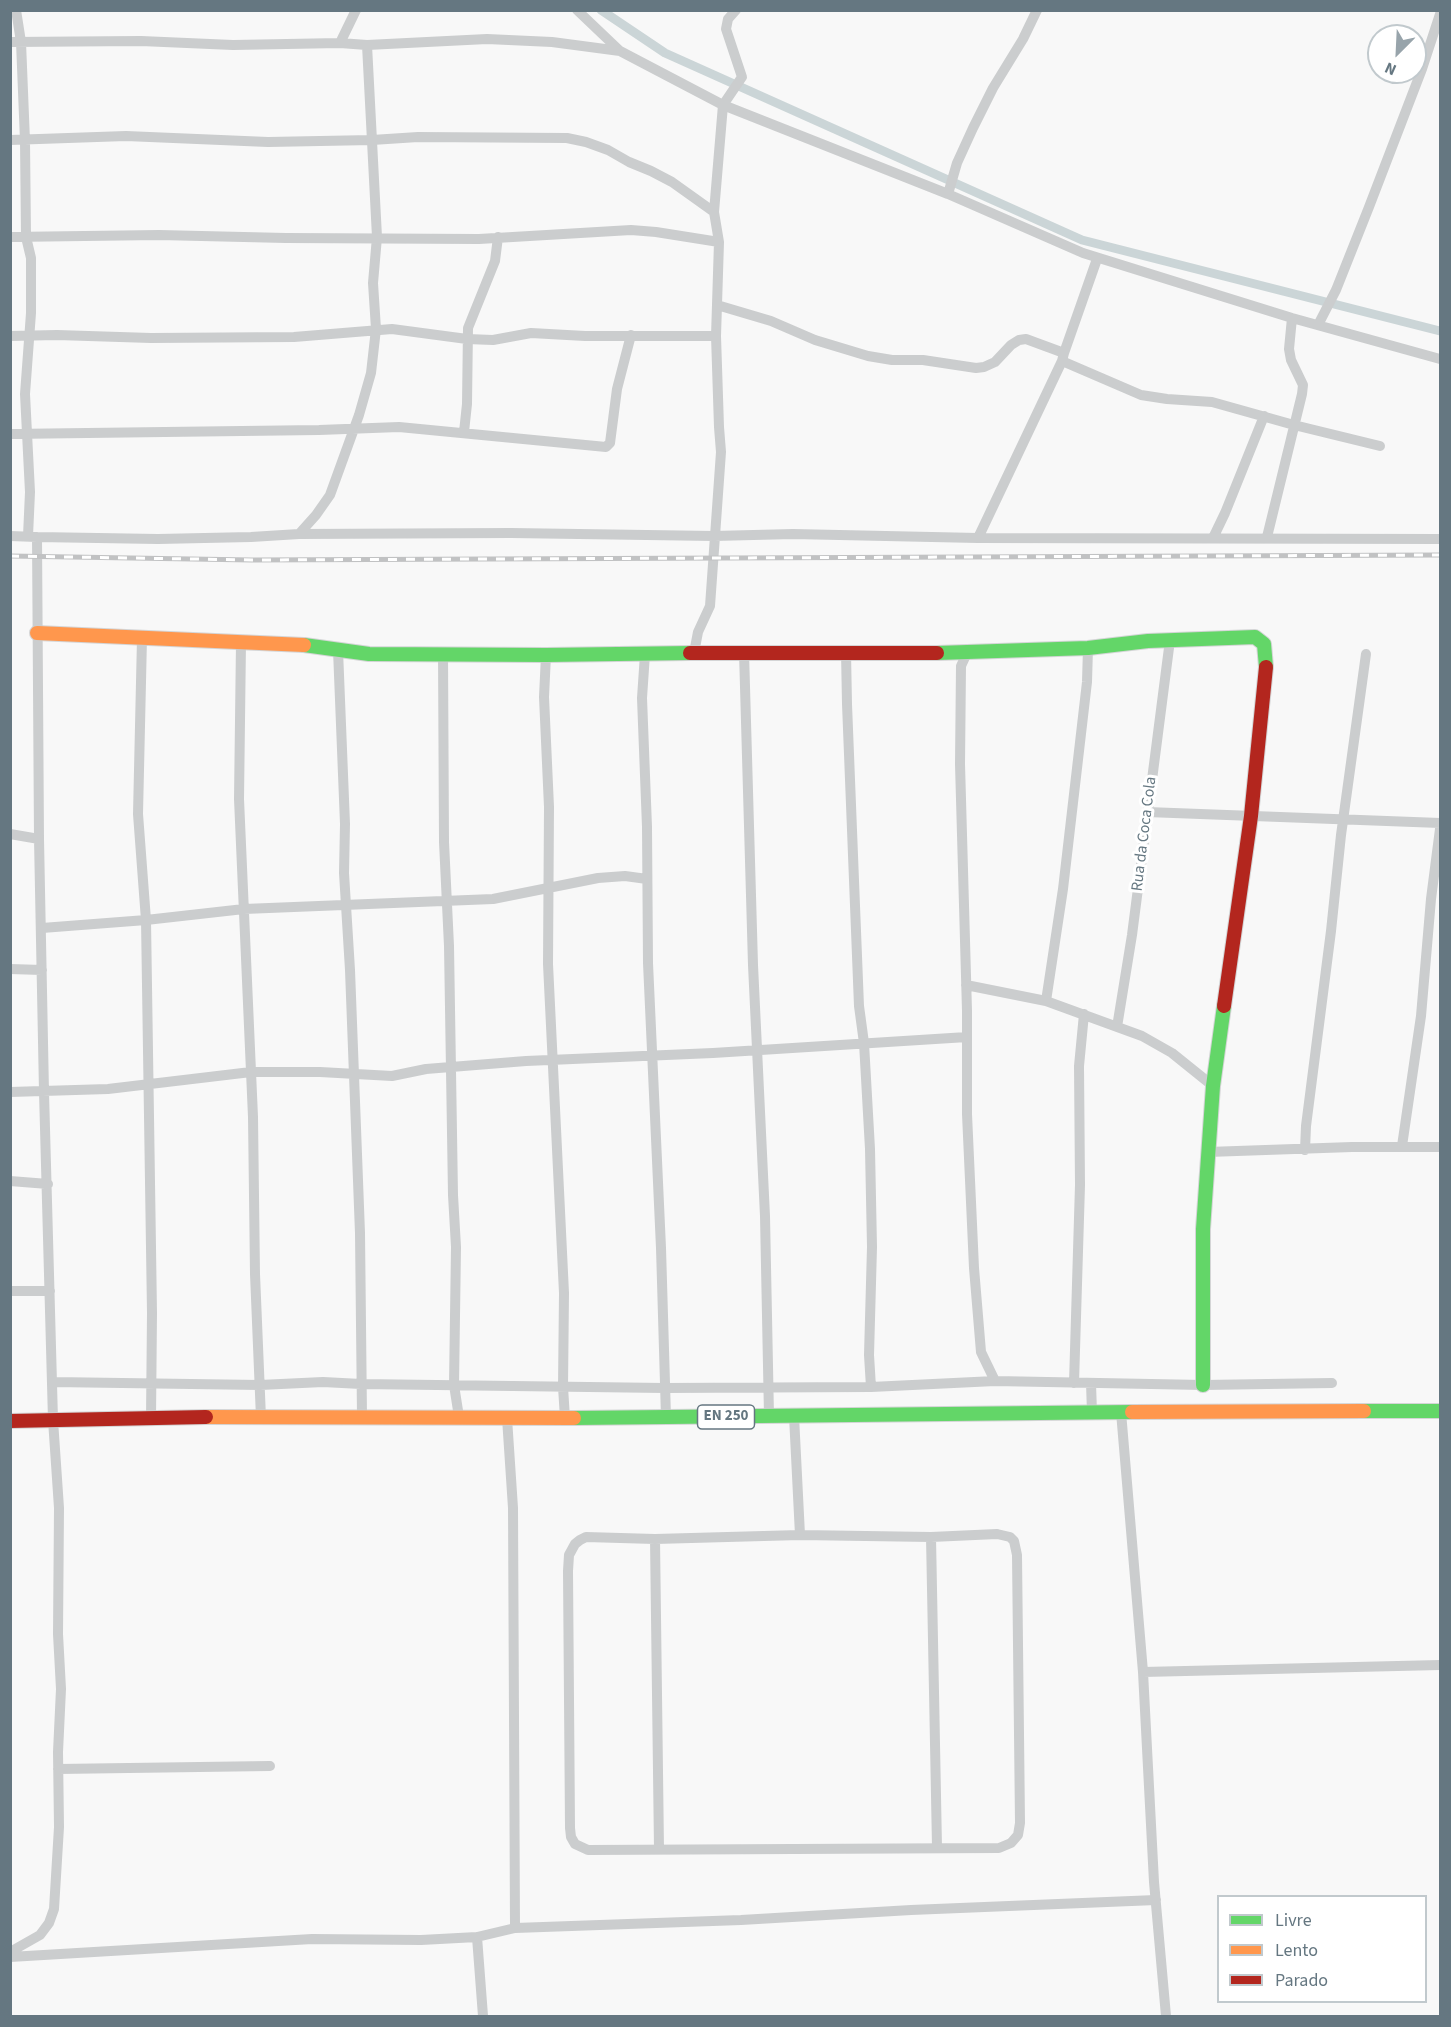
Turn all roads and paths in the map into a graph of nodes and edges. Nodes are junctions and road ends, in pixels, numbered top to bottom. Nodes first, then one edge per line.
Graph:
1 (16, 10) edge
2 (356, 10) edge
3 (577, 10) edge
4 (736, 10) edge
5 (1037, 10) edge
6 (1440, 14) edge
7 (16, 42) edge
8 (340, 43) junction
9 (367, 45) junction
10 (620, 51) junction
11 (723, 105) junction
12 (10, 140) edge
13 (372, 140) junction
14 (25, 141) junction
15 (948, 194) junction
16 (714, 212) junction
17 (10, 237) edge
18 (26, 237) junction
19 (376, 237) junction
20 (498, 237) junction
21 (719, 242) junction
22 (1097, 259) junction
23 (717, 305) junction
24 (1292, 318) junction
25 (1318, 325) junction
26 (376, 329) junction
27 (30, 335) junction
28 (631, 335) junction
29 (10, 336) edge
30 (716, 336) junction
31 (467, 339) junction
32 (1063, 357) junction
33 (1440, 358) edge
34 (1264, 416) junction
35 (1294, 425) junction
36 (355, 428) junction
37 (464, 432) junction
38 (10, 434) edge
39 (27, 434) junction
40 (1380, 446) dead end
41 (299, 534) junction
42 (10, 536) edge
43 (32, 536) junction
44 (714, 536) junction
45 (1267, 537) junction
46 (978, 538) junction
47 (1213, 538) junction
48 (1440, 539) edge
49 (37, 633) junction
50 (142, 638) junction
51 (1170, 640) junction
52 (241, 642) junction
53 (1088, 648) junction
54 (338, 650) junction
55 (744, 652) junction
56 (846, 652) junction
57 (443, 653) junction
58 (694, 653) junction
59 (967, 653) junction
60 (645, 654) junction
61 (1366, 654) dead end
62 (546, 655) junction
63 (1147, 812) junction
64 (1251, 816) junction
65 (1343, 819) junction
66 (1440, 824) edge
67 (1440, 829) edge
68 (10, 834) edge
69 (39, 839) junction
70 (647, 879) junction
71 (548, 886) junction
72 (447, 900) junction
73 (346, 904) junction
74 (244, 909) junction
75 (146, 920) junction
76 (42, 928) junction
77 (10, 969) edge
78 (42, 970) junction
79 (966, 985) junction
80 (1046, 1001) junction
81 (1084, 1014) junction
82 (1117, 1027) junction
83 (967, 1037) junction
84 (864, 1042) junction
85 (756, 1050) junction
86 (652, 1056) junction
87 (552, 1061) junction
88 (451, 1067) junction
89 (251, 1072) junction
90 (353, 1074) junction
91 (148, 1084) junction
92 (1213, 1086) junction
93 (10, 1092) edge
94 (44, 1092) junction
95 (1402, 1146) junction
96 (1440, 1147) edge
97 (1305, 1150) junction
98 (1208, 1152) junction
99 (10, 1181) edge
100 (48, 1184) junction
101 (10, 1291) edge
102 (50, 1291) junction
103 (995, 1381) junction
104 (53, 1382) junction
105 (152, 1383) junction
106 (1074, 1383) junction
107 (1090, 1383) junction
108 (1332, 1383) dead end
109 (361, 1384) junction
110 (260, 1385) junction
111 (454, 1385) junction
112 (1203, 1385) junction
113 (563, 1387) junction
114 (871, 1387) junction
115 (664, 1388) junction
116 (770, 1388) junction
117 (1440, 1411) edge
118 (1122, 1412) junction
119 (1092, 1413) junction
120 (362, 1416) junction
121 (769, 1416) junction
122 (794, 1416) junction
123 (151, 1418) junction
124 (261, 1418) junction
125 (459, 1418) junction
126 (507, 1418) junction
127 (565, 1418) junction
128 (666, 1418) junction
129 (54, 1420) junction
130 (10, 1421) edge
131 (800, 1535) junction
132 (931, 1537) junction
133 (655, 1539) junction
134 (1440, 1665) edge
135 (1143, 1672) junction
136 (270, 1766) dead end
137 (58, 1769) junction
138 (937, 1847) junction
139 (659, 1849) junction
140 (1156, 1900) junction
141 (515, 1928) junction
142 (477, 1937) junction
143 (10, 1952) edge
144 (10, 1957) edge
145 (483, 2016) edge
146 (1166, 2016) edge

1 - 7 street
2 - 8 street
3 - 10 street
4 - 11 street
5 - 15 street
6 - 25 street
7 - 8 street
7 - 14 street
8 - 9 street
9 - 10 street
9 - 13 street
10 - 11 street
11 - 15 street
11 - 16 street
12 - 14 street
13 - 14 street
13 - 16 street
13 - 19 street
14 - 18 street
15 - 22 street
16 - 21 street
17 - 18 street
18 - 19 street
18 - 27 street
19 - 20 street
19 - 26 street
20 - 21 street
20 - 31 street
21 - 23 street
22 - 24 street
22 - 32 street
23 - 30 street
23 - 32 street
24 - 25 street
24 - 35 street
25 - 33 street
26 - 27 street
26 - 31 street
26 - 36 street
27 - 29 street
27 - 39 street
28 - 30 street
28 - 31 street
28 - 37 street
30 - 44 street
31 - 37 street
32 - 34 street
32 - 46 street
34 - 35 street
34 - 47 street
35 - 40 street
35 - 45 street
36 - 37 street
36 - 39 street
36 - 41 street
38 - 39 street
39 - 43 street
41 - 43 street
41 - 44 street
42 - 43 street
43 - 49 street
44 - 46 street
44 - 58 street
45 - 47 street
45 - 48 street
46 - 47 street
49 - 50 street
49 - 69 street
50 - 52 street
50 - 75 street
51 - 53 street
51 - 63 street, Rua da Coca Cola
51 - 64 street
52 - 54 street
52 - 74 street
53 - 59 street
53 - 80 street
54 - 57 street
54 - 73 street
55 - 56 street
55 - 58 street
55 - 85 street
56 - 59 street
56 - 84 street
57 - 62 street
57 - 72 street
58 - 60 street
59 - 79 street
60 - 62 street
60 - 70 street
61 - 65 street
62 - 71 street
63 - 64 street
63 - 82 street, Rua da Coca Cola
64 - 65 street
64 - 92 street
65 - 66 street
65 - 97 street
67 - 95 street
68 - 69 street
69 - 76 street
70 - 71 street
70 - 86 street
71 - 72 street
71 - 87 street
72 - 73 street
72 - 88 street
73 - 74 street
73 - 90 street
74 - 75 street
74 - 89 street
75 - 76 street
75 - 91 street
76 - 78 street
77 - 78 street
78 - 94 street
79 - 80 street
79 - 83 street
80 - 81 street
81 - 82 street
81 - 106 street
82 - 92 street
83 - 84 street
83 - 103 street
84 - 85 street
84 - 114 street
85 - 86 street
85 - 116 street
86 - 87 street
86 - 115 street
87 - 88 street
87 - 113 street
88 - 90 street
88 - 111 street
89 - 90 street
89 - 91 street
89 - 110 street
90 - 109 street
91 - 94 street
91 - 105 street
92 - 98 street
93 - 94 street
94 - 100 street
95 - 96 street
95 - 97 street
97 - 98 street
98 - 112 street
99 - 100 street
100 - 102 street
101 - 102 street
102 - 104 street
103 - 106 street
103 - 114 street
104 - 105 street
104 - 129 street
105 - 110 street
105 - 123 street
106 - 107 street
107 - 112 street
107 - 119 street
108 - 112 street
109 - 110 street
109 - 111 street
109 - 120 street
110 - 124 street
111 - 113 street
111 - 125 street
113 - 115 street
113 - 127 street
114 - 116 street
115 - 116 street
115 - 128 street
116 - 121 street
117 - 118 street, EN 250
118 - 119 street, EN 250
118 - 135 street
119 - 122 street, EN 250
120 - 124 street, EN 250
120 - 125 street, EN 250
121 - 122 street, EN 250
121 - 128 street, EN 250
122 - 131 street
123 - 124 street, EN 250
123 - 129 street, EN 250
125 - 126 street, EN 250
126 - 127 street, EN 250
126 - 141 street
127 - 128 street, EN 250
129 - 130 street, EN 250
129 - 137 street
131 - 132 street
131 - 133 street
132 - 138 street
132 - 138 street
133 - 139 street
133 - 139 street
134 - 135 street
135 - 140 street
136 - 137 street
137 - 143 street
138 - 139 street
140 - 141 street
140 - 146 street
141 - 142 street
142 - 144 street
142 - 145 street

